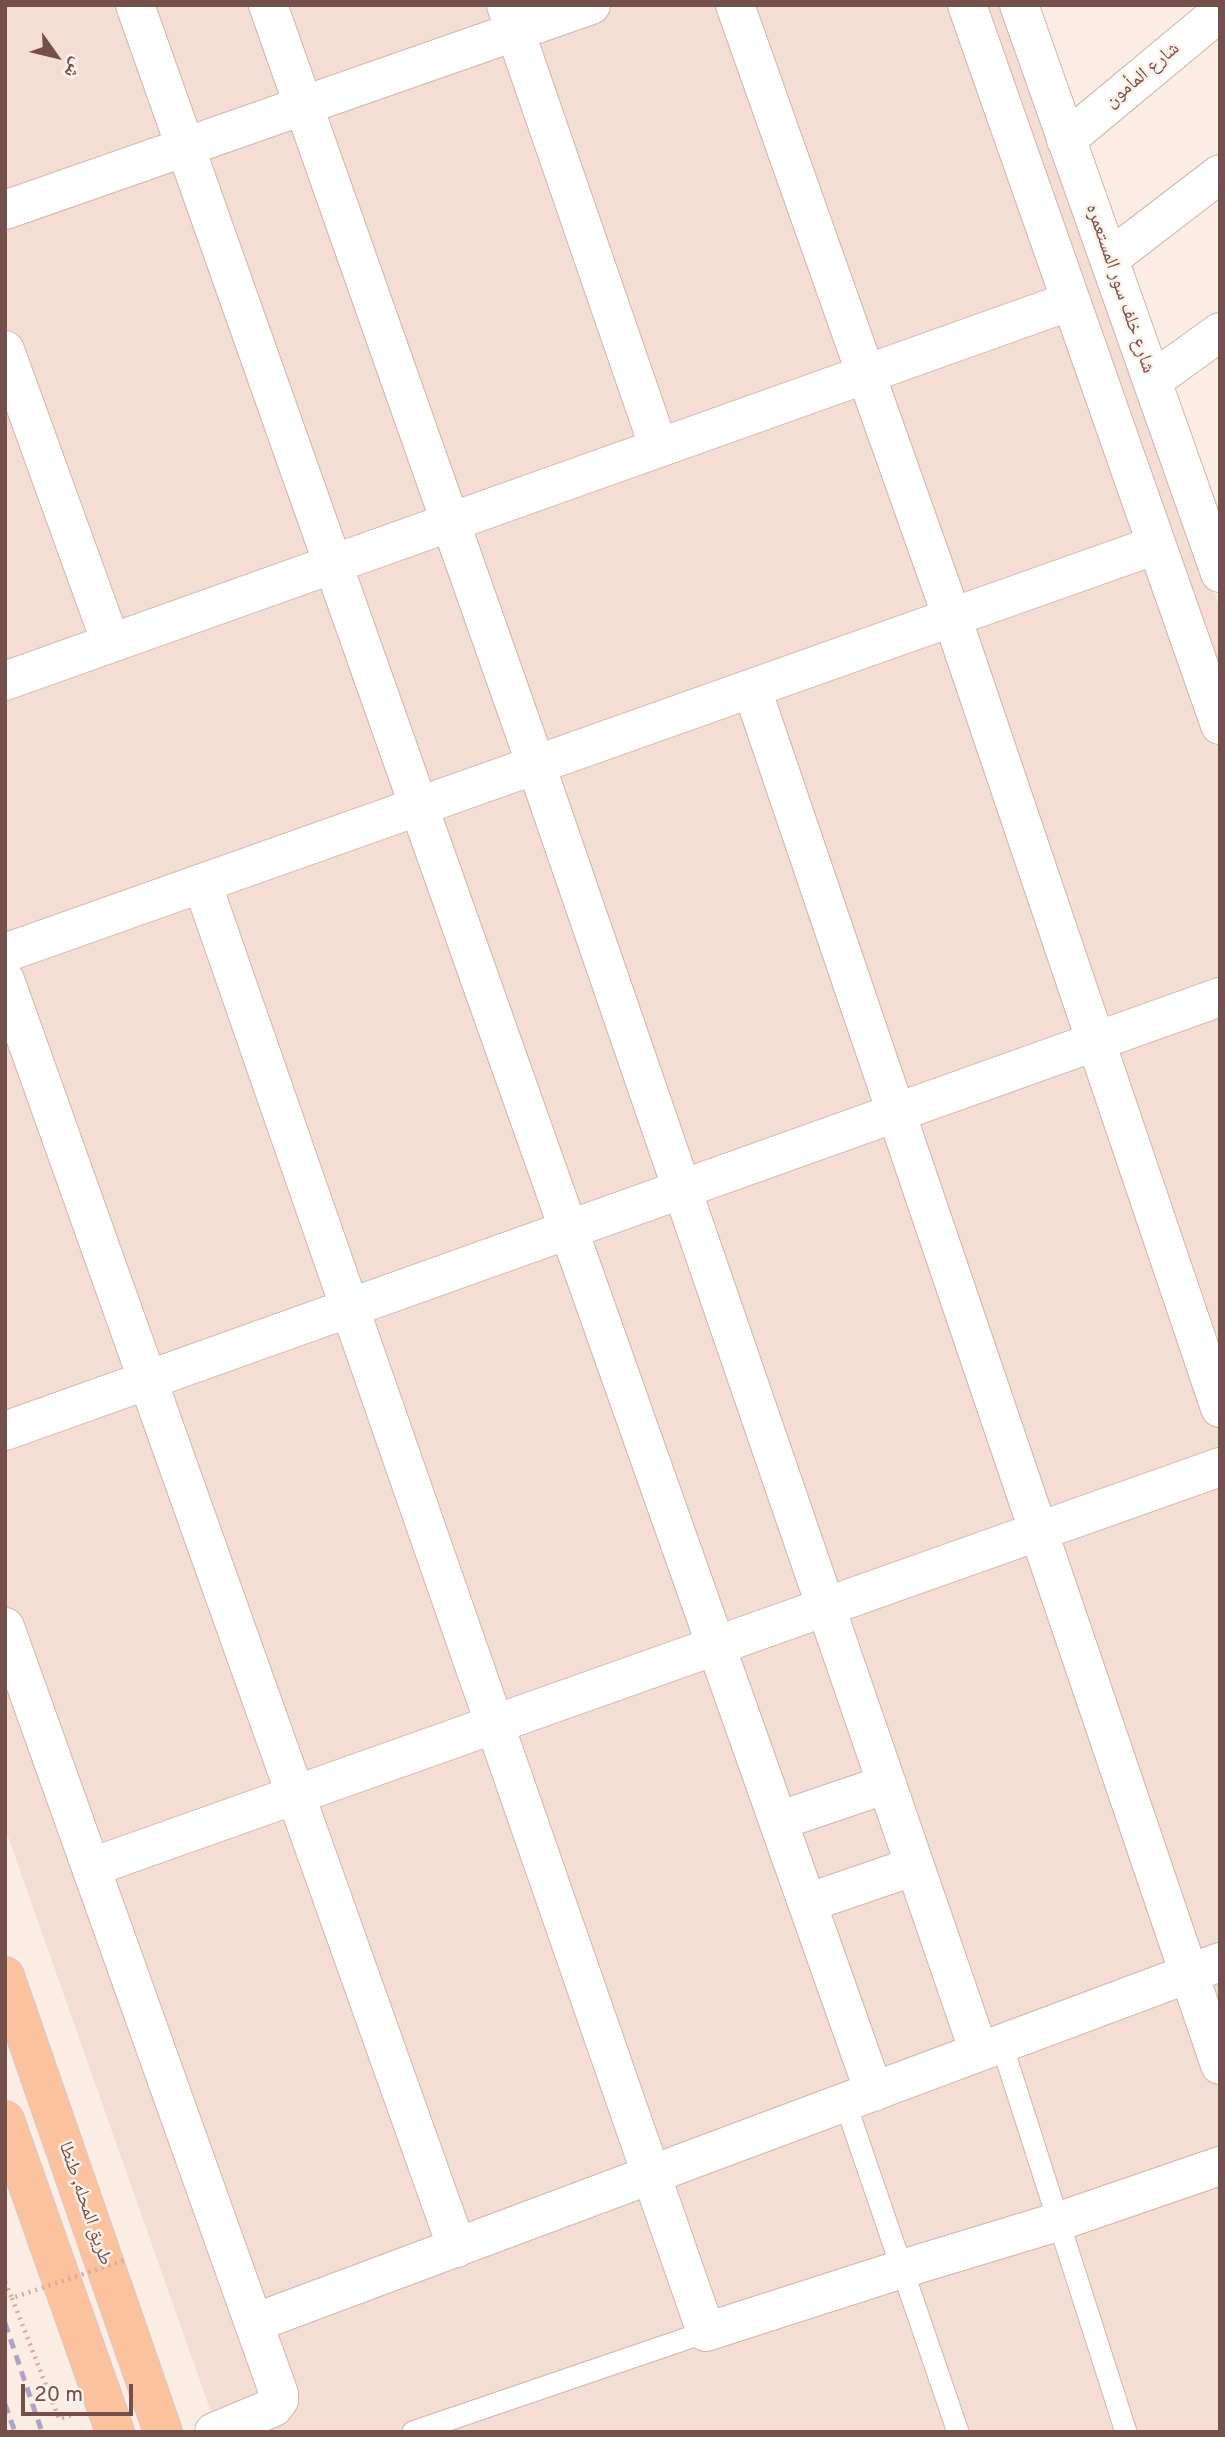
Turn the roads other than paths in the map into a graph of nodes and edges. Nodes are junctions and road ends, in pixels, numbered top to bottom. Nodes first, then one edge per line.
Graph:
1 (135, 5) edge
2 (268, 5) edge
3 (591, 5) edge
4 (735, 5) edge
5 (967, 5) edge
6 (1026, 9) edge
7 (1220, 12) edge
8 (511, 18) edge
9 (304, 106) junction
10 (1066, 140) junction
11 (186, 147) junction
12 (1220, 174) edge
13 (5, 210) edge
14 (1108, 259) junction
15 (1071, 301) junction
16 (1217, 339) edge
17 (5, 350) edge
18 (866, 374) junction
19 (1152, 382) junction
20 (659, 447) junction
21 (451, 522) junction
22 (1156, 545) junction
23 (334, 564) junction
24 (1220, 573) edge
25 (952, 617) junction
26 (111, 643) junction
27 (5, 681) edge
28 (752, 688) junction
29 (1220, 725) edge
30 (536, 765) junction
31 (419, 806) junction
32 (202, 883) junction
33 (5, 953) edge
34 (5, 980) edge
35 (1220, 998) edge
36 (1096, 1042) junction
37 (896, 1113) junction
38 (682, 1189) junction
39 (569, 1230) junction
40 (350, 1308) junction
41 (148, 1380) junction
42 (1220, 1408) edge
43 (5, 1431) edge
44 (1220, 1467) edge
45 (1039, 1532) junction
46 (826, 1607) junction
47 (5, 1627) edge
48 (716, 1646) junction
49 (495, 1724) junction
50 (887, 1784) junction
51 (296, 1795) junction
52 (778, 1821) junction
53 (915, 1866) junction
54 (92, 1867) junction
55 (807, 1903) junction
56 (1204, 1968) edge
57 (5, 1976) edge
58 (990, 2047) junction
59 (1220, 2065) edge
60 (859, 2097) junction
61 (5, 2120) edge
62 (1220, 2166) edge
63 (652, 2175) junction
64 (1057, 2222) junction
65 (457, 2248) junction
66 (902, 2269) junction
67 (254, 2323) junction
68 (706, 2332) junction
69 (115, 2432) edge
70 (163, 2432) edge
71 (214, 2432) edge
72 (413, 2432) edge
73 (958, 2432) edge
74 (1126, 2432) edge

1 - 11 street
2 - 9 street
3 - 8 street
4 - 18 street
5 - 15 street
6 - 10 street, شارع خلف سور المستعمره
7 - 10 street, شارع المأمون
8 - 9 street
8 - 20 street
9 - 11 street
9 - 21 street
10 - 14 street, شارع خلف سور المستعمره
11 - 13 street
11 - 23 street
12 - 14 street
14 - 19 street, شارع خلف سور المستعمره
15 - 18 street
15 - 22 street
16 - 19 street
17 - 26 street
18 - 20 street
18 - 25 street
19 - 24 street, شارع خلف سور المستعمره
20 - 21 street
21 - 23 street
21 - 30 street
22 - 25 street
22 - 29 street
23 - 26 street
23 - 31 street
25 - 28 street
25 - 36 street
26 - 27 street
28 - 30 street
28 - 37 street
30 - 31 street
30 - 38 street
31 - 32 street
31 - 39 street
32 - 33 street
32 - 40 street
34 - 41 street
35 - 36 street
36 - 37 street
36 - 42 street
37 - 38 street
37 - 45 street
38 - 39 street
38 - 46 street
39 - 40 street
39 - 48 street
40 - 41 street
40 - 49 street
41 - 43 street
41 - 51 street
44 - 45 street
45 - 46 street
45 - 56 street
46 - 48 street
46 - 50 street
47 - 54 street
48 - 49 street
48 - 52 street
49 - 51 street
49 - 63 street
50 - 52 street
50 - 53 street
51 - 54 street
51 - 65 street
52 - 55 street
53 - 55 street
53 - 58 street
54 - 67 street
55 - 60 street
56 - 58 street
56 - 59 street
57 - 70 main road, طريق المحله, طنطا
58 - 60 street
58 - 64 lane
60 - 63 street
60 - 66 lane
61 - 69 main road
62 - 64 street
63 - 65 street
63 - 68 street
64 - 66 street
64 - 74 lane
65 - 67 street
66 - 68 street
66 - 73 lane
67 - 71 street
68 - 72 lane

